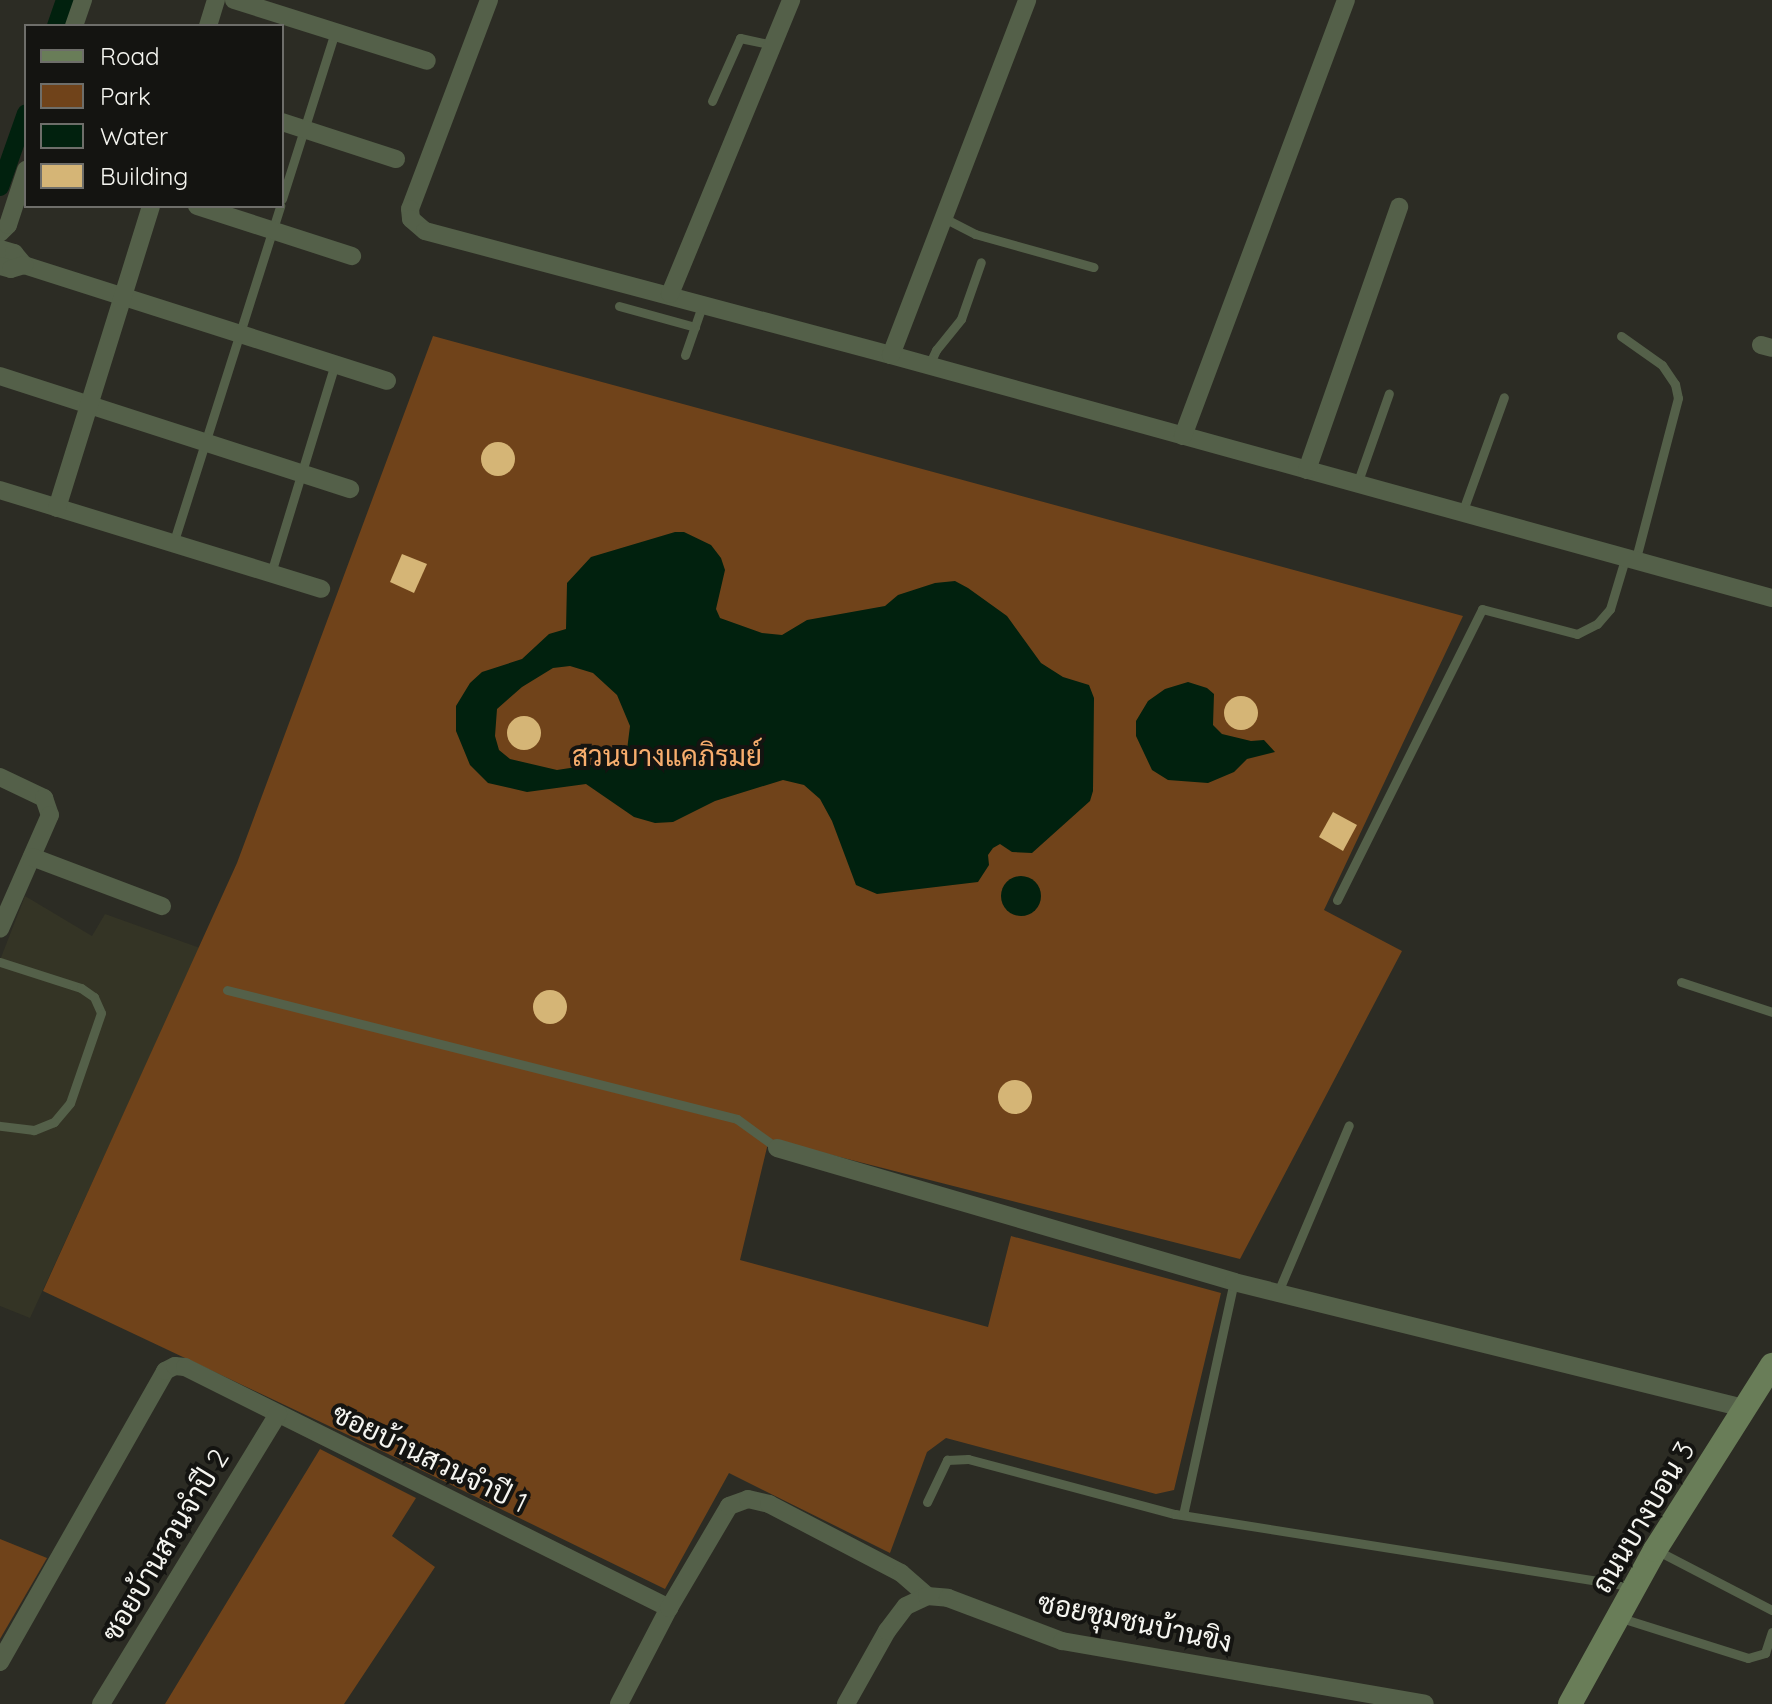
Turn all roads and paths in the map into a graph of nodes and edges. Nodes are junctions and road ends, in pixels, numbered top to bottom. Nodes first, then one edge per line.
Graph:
1 (83, 0) edge
2 (216, 0) edge
3 (234, 0) edge
4 (488, 0) edge
5 (791, 0) edge
6 (1027, 0) edge
7 (1346, 0) edge
8 (75, 24) edge
9 (209, 24) edge
10 (335, 32) junction
11 (773, 45) junction
12 (427, 61) dead end
13 (712, 101) dead end
14 (284, 123) edge
15 (304, 130) junction
16 (396, 159) dead end
17 (24, 176) edge
18 (284, 193) edge
19 (1399, 207) dead end
20 (150, 208) edge
21 (203, 208) edge
22 (279, 208) edge
23 (944, 218) junction
24 (272, 230) junction
25 (0, 233) edge
26 (0, 249) edge
27 (352, 256) dead end
28 (981, 262) dead end
29 (24, 265) junction
30 (0, 266) edge
31 (1093, 267) dead end
32 (670, 294) junction
33 (123, 296) junction
34 (703, 303) junction
35 (619, 306) dead end
36 (695, 327) junction
37 (239, 333) junction
38 (1621, 336) dead end
39 (685, 355) dead end
40 (891, 355) junction
41 (335, 364) junction
42 (929, 365) junction
43 (0, 376) edge
44 (387, 381) dead end
45 (1389, 393) dead end
46 (1504, 397) dead end
47 (89, 405) junction
48 (1183, 436) junction
49 (205, 443) junction
50 (1307, 470) junction
51 (301, 474) junction
52 (1357, 484) junction
53 (350, 489) dead end
54 (0, 490) edge
55 (57, 508) junction
56 (1462, 513) junction
57 (173, 544) junction
58 (1630, 560) junction
59 (271, 573) junction
60 (321, 589) dead end
61 (1772, 598) edge
62 (0, 777) edge
63 (32, 857) junction
64 (1337, 900) dead end
65 (162, 906) dead end
66 (0, 929) edge
67 (0, 962) edge
68 (1681, 982) dead end
69 (227, 990) dead end
70 (1772, 1012) edge
71 (1349, 1125) dead end
72 (0, 1126) edge
73 (777, 1148) joint
74 (1234, 1282) junction
75 (1278, 1292) junction
76 (1772, 1365) edge
77 (1744, 1408) junction
78 (278, 1414) junction
79 (927, 1502) dead end
80 (1183, 1515) junction
81 (1655, 1550) junction
82 (1635, 1586) junction
83 (927, 1596) junction
84 (669, 1608) junction
85 (1772, 1610) edge
86 (1618, 1617) junction
87 (1772, 1632) edge
88 (0, 1662) edge
89 (101, 1704) edge
90 (619, 1704) edge
91 (846, 1704) edge
92 (1425, 1704) edge
93 (1570, 1704) edge

1 - 8 street
2 - 9 street
3 - 10 street
4 - 32 street
5 - 11 street
6 - 23 street
7 - 48 street
10 - 12 street
10 - 15 lane
11 - 13 lane
11 - 32 street
14 - 15 street
15 - 16 street
15 - 18 lane
17 - 25 street
19 - 50 street
20 - 33 street
21 - 24 street
22 - 24 lane
23 - 31 lane
23 - 40 street
24 - 27 street
24 - 37 lane
26 - 29 street
28 - 42 lane
29 - 30 street
29 - 33 street
32 - 34 street
33 - 37 street
33 - 47 street
34 - 36 lane
34 - 40 street
35 - 36 lane
36 - 39 lane
37 - 41 street
37 - 49 lane
38 - 58 lane
40 - 42 street
41 - 44 street
41 - 51 lane
42 - 48 street
43 - 47 street
45 - 52 lane
46 - 56 lane
47 - 49 street
47 - 55 street
48 - 50 street
49 - 51 street
49 - 57 lane
50 - 52 street
51 - 53 street
51 - 59 lane
52 - 56 street
54 - 55 street
55 - 57 street
56 - 58 street
57 - 59 street
58 - 61 street
58 - 64 lane
59 - 60 street
62 - 63 street
63 - 65 street
63 - 66 street
67 - 72 lane
68 - 70 lane
69 - 73 lane
71 - 75 lane
73 - 74 street
74 - 75 street
74 - 80 lane
75 - 77 street
76 - 77 main road, ถนนบางบอน 3
77 - 81 main road, ถนนบางบอน 3
78 - 84 street, ซอยบ้านสวนจำปี 1
78 - 88 street, ซอยบ้านสวนจำปี 1
78 - 89 street, ซอยบ้านสวนจำปี 2
79 - 80 lane
80 - 82 lane
81 - 82 main road, ถนนบางบอน 3
81 - 85 lane
82 - 86 main road, ถนนบางบอน 3
83 - 84 street
83 - 91 street
83 - 92 street, ซอยชุมชนบ้านขิง
84 - 90 street
86 - 87 lane
86 - 93 main road, ถนนบางบอน 3

